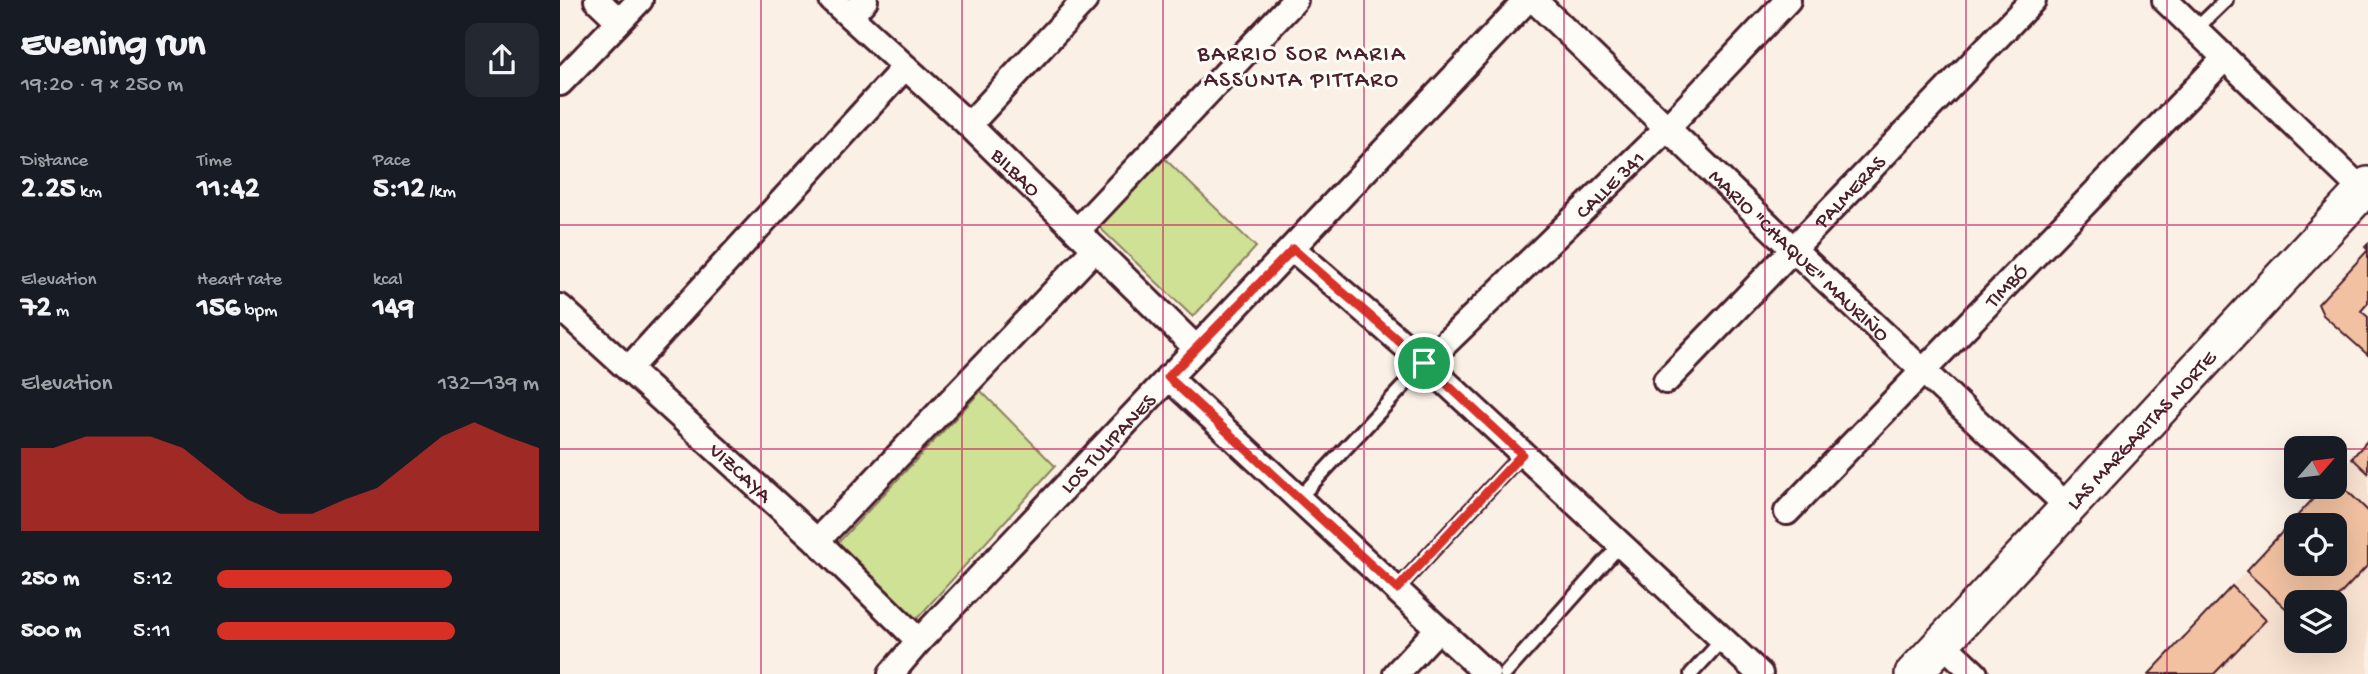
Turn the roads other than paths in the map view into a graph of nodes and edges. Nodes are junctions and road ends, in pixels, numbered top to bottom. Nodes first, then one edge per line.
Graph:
1 (597, 0) edge
2 (640, 0) edge
3 (1085, 0) edge
4 (1296, 0) edge
5 (1527, 0) edge
6 (1534, 0) edge
7 (1788, 0) edge
8 (2033, 0) edge
9 (2165, 0) edge
10 (2226, 0) edge
11 (849, 5) edge
12 (619, 21) junction
13 (2196, 30) junction
14 (2225, 58) junction
15 (905, 67) junction
16 (560, 83) edge
17 (969, 125) junction
18 (1667, 128) junction
19 (2365, 188) edge
20 (1077, 231) junction
21 (1792, 248) junction
22 (1095, 249) junction
23 (1293, 249) junction
24 (560, 307) edge
25 (1196, 348) junction
26 (1424, 363) junction
27 (629, 368) junction
28 (1923, 372) junction
29 (1168, 377) junction
30 (1666, 381) dead end
31 (1522, 454) junction
32 (1299, 498) junction
33 (2067, 506) junction
34 (1787, 512) dead end
35 (817, 541) junction
36 (1620, 545) junction
37 (1397, 589) junction
38 (1438, 629) junction
39 (1723, 639) junction
40 (919, 641) junction
41 (1942, 643) junction
42 (891, 674) edge
43 (1396, 674) edge
44 (1487, 674) edge
45 (1505, 674) edge
46 (1691, 674) edge
47 (1760, 674) edge
48 (1913, 674) edge
49 (1975, 674) edge

1 - 12 street
2 - 12 street
3 - 17 street
4 - 20 street
5 - 23 street, LOS TULIPANES
6 - 18 street, MARIO "CHAQUE" MAURIÑO
7 - 18 street, CALLE 341
8 - 21 street, PALMERAS
9 - 13 street
10 - 13 lane
11 - 15 street, BILBAO
12 - 16 street
13 - 14 street
14 - 19 street
14 - 28 street, TIMBÓ
15 - 17 street, BILBAO
15 - 27 street
17 - 20 street, BILBAO
18 - 21 street, MARIO "CHAQUE" MAURIÑO
18 - 26 street, CALLE 341
19 - 33 street, LAS MARGARITAS NORTE
20 - 22 street, BILBAO
21 - 28 street, MARIO "CHAQUE" MAURIÑO
21 - 30 street, PALMERAS
22 - 25 street, BILBAO
22 - 35 street
23 - 25 street, LOS TULIPANES
23 - 26 street
24 - 27 street, VIZCAYA
25 - 29 street, LOS TULIPANES
26 - 31 street
26 - 32 lane
27 - 35 street, VIZCAYA
28 - 33 street, MARIO "CHAQUE" MAURIÑO
28 - 34 street, TIMBÓ
29 - 32 street
29 - 40 street, LOS TULIPANES
31 - 36 street
31 - 37 lane
32 - 37 street
33 - 41 street, LAS MARGARITAS NORTE
35 - 40 street, VIZCAYA
36 - 39 street
36 - 45 lane
37 - 38 street
38 - 43 street
38 - 44 street
39 - 46 lane
39 - 47 street
40 - 42 street, LOS TULIPANES
41 - 48 street, LAS MARGARITAS NORTE
41 - 49 street

